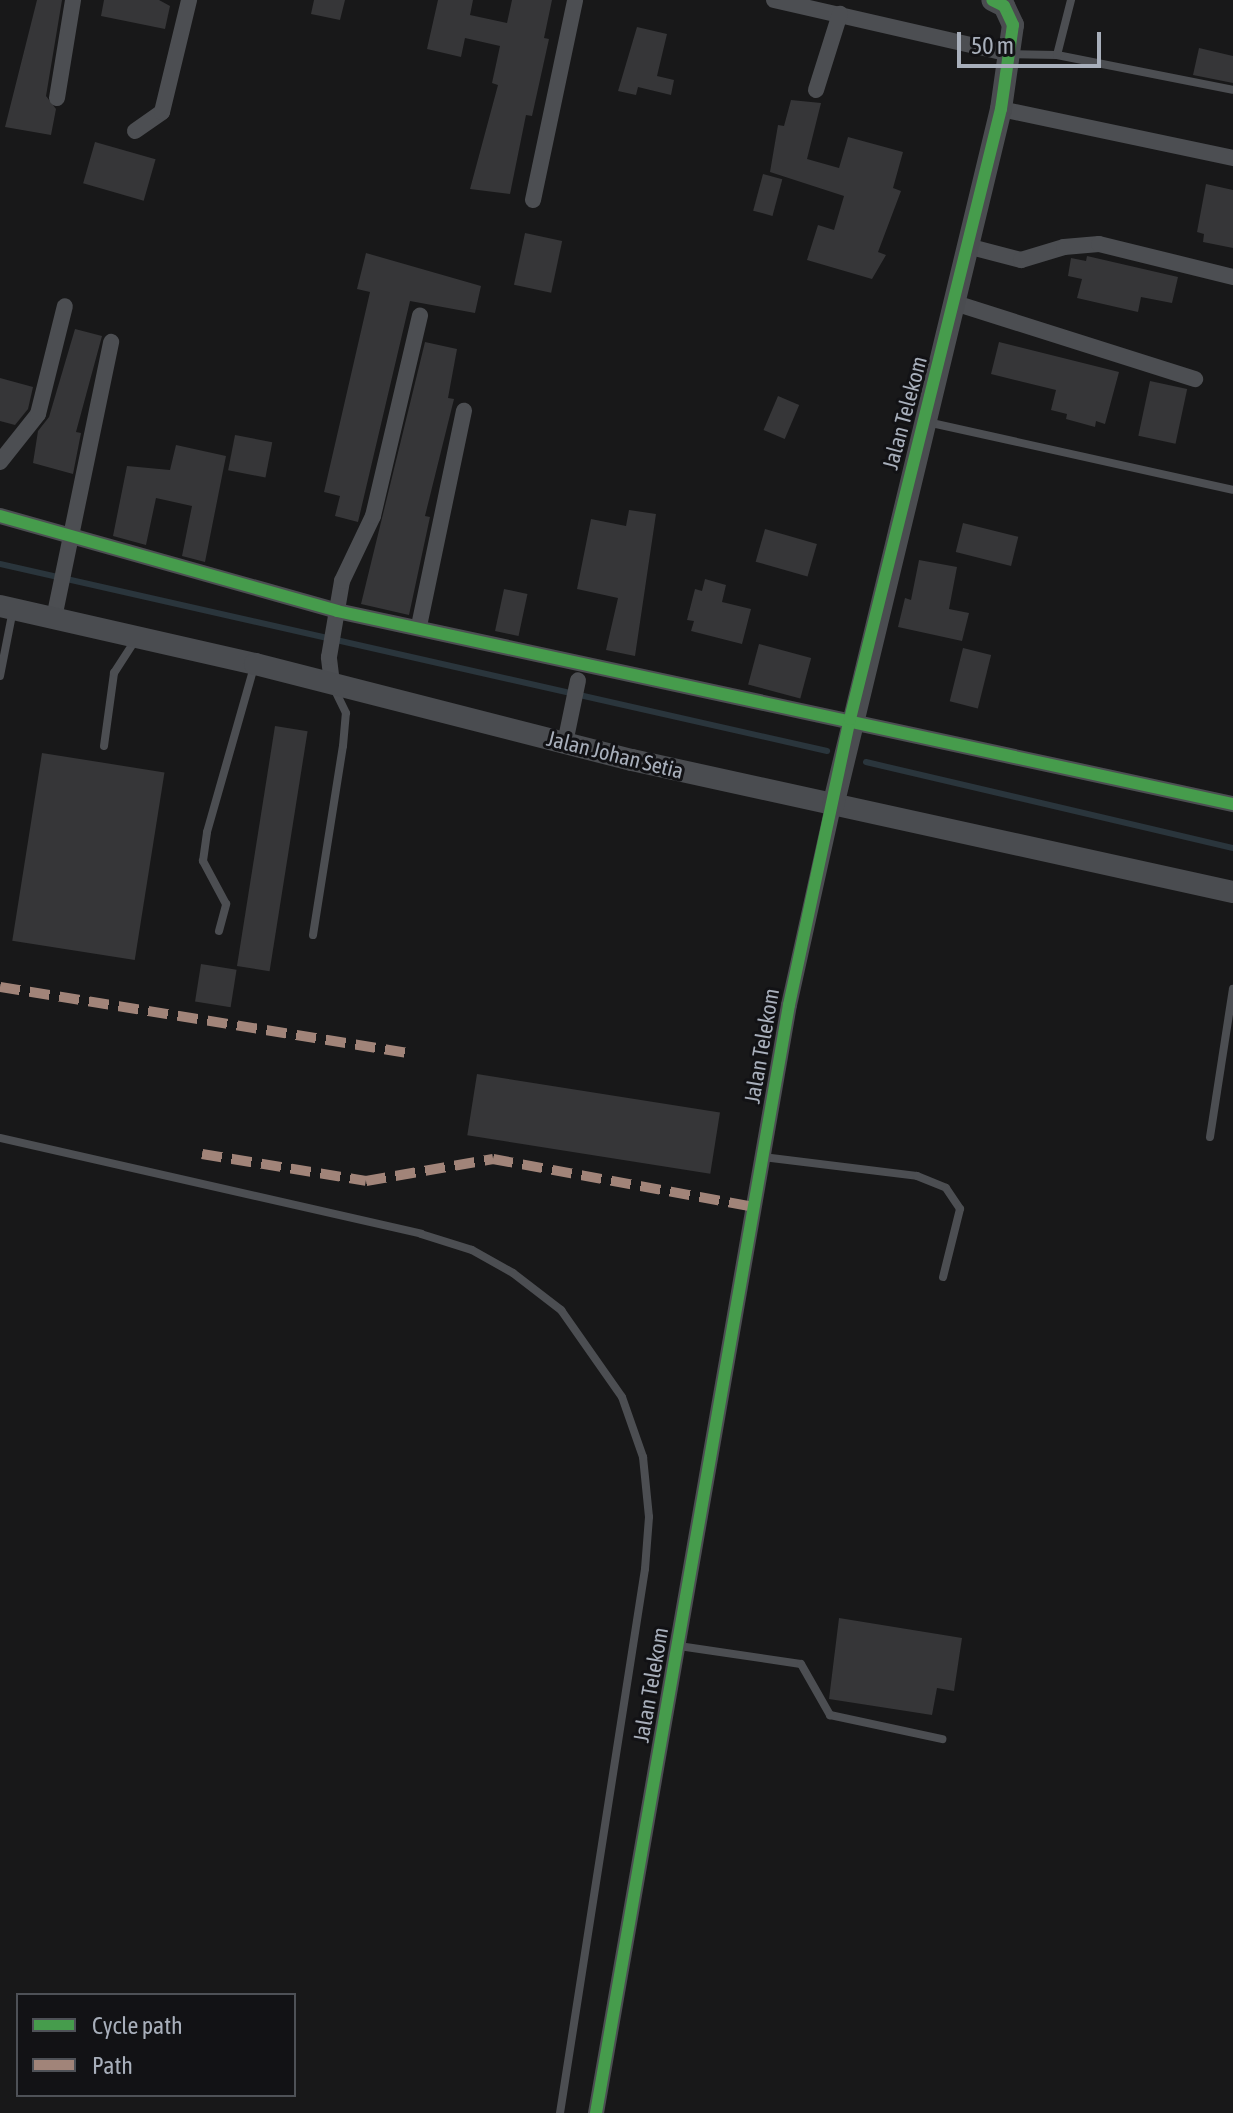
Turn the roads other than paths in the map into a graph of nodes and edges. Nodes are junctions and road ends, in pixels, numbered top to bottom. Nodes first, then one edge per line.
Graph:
1 (73, 0) edge
2 (189, 0) edge
3 (575, 0) edge
4 (774, 0) edge
5 (1071, 0) edge
6 (1001, 2) edge
7 (840, 14) junction
8 (1009, 54) junction
9 (1057, 55) junction
10 (816, 90) dead end
11 (1233, 90) edge
12 (57, 98) dead end
13 (1001, 109) junction
14 (135, 131) dead end
15 (1233, 158) edge
16 (533, 200) dead end
17 (971, 247) junction
18 (1233, 277) edge
19 (955, 303) junction
20 (65, 306) dead end
21 (420, 315) dead end
22 (111, 342) dead end
23 (1195, 379) dead end
24 (464, 411) dead end
25 (922, 421) junction
26 (0, 462) edge
27 (1233, 490) edge
28 (0, 516) edge
29 (70, 535) junction
30 (7, 608) edge
31 (54, 618) junction
32 (336, 618) junction
33 (419, 626) junction
34 (136, 638) junction
35 (255, 664) junction
36 (0, 676) edge
37 (578, 680) dead end
38 (332, 683) junction
39 (850, 719) junction
40 (567, 735) junction
41 (104, 746) dead end
42 (1233, 804) edge
43 (833, 806) junction
44 (1233, 892) edge
45 (219, 931) dead end
46 (313, 935) dead end
47 (1233, 989) edge
48 (1210, 1137) dead end
49 (0, 1138) edge
50 (763, 1157) junction
51 (943, 1277) dead end
52 (679, 1646) junction
53 (942, 1739) dead end
54 (560, 2113) edge
55 (596, 2113) edge

1 - 12 street
2 - 14 street
3 - 16 street
4 - 7 street
5 - 9 lane
6 - 8 main road, Jalan Telekom
7 - 8 street
7 - 10 street
8 - 9 lane
8 - 13 main road, Jalan Telekom
9 - 11 lane
13 - 15 street
13 - 17 main road, Jalan Telekom
17 - 18 street
17 - 19 main road, Jalan Telekom
19 - 23 street
19 - 25 main road, Jalan Telekom
20 - 26 street
21 - 32 street
22 - 29 street
24 - 33 street
25 - 27 lane
25 - 39 main road, Jalan Telekom
28 - 29 street
29 - 31 street
29 - 32 street
30 - 31 main road, Jalan Johan Setia
30 - 36 lane
31 - 34 main road, Jalan Johan Setia
32 - 33 street
32 - 38 street
33 - 39 street
34 - 35 main road, Jalan Johan Setia
34 - 41 lane
35 - 38 main road, Jalan Johan Setia
35 - 45 lane
37 - 40 street
38 - 40 main road, Jalan Johan Setia
38 - 46 lane
39 - 42 street
39 - 43 main road, Jalan Telekom
40 - 43 main road, Jalan Johan Setia
43 - 44 main road, Jalan Johan Setia
43 - 50 street, Jalan Telekom
47 - 48 lane
49 - 54 lane
50 - 51 lane
50 - 52 street, Jalan Telekom
52 - 53 lane
52 - 55 street, Jalan Telekom

